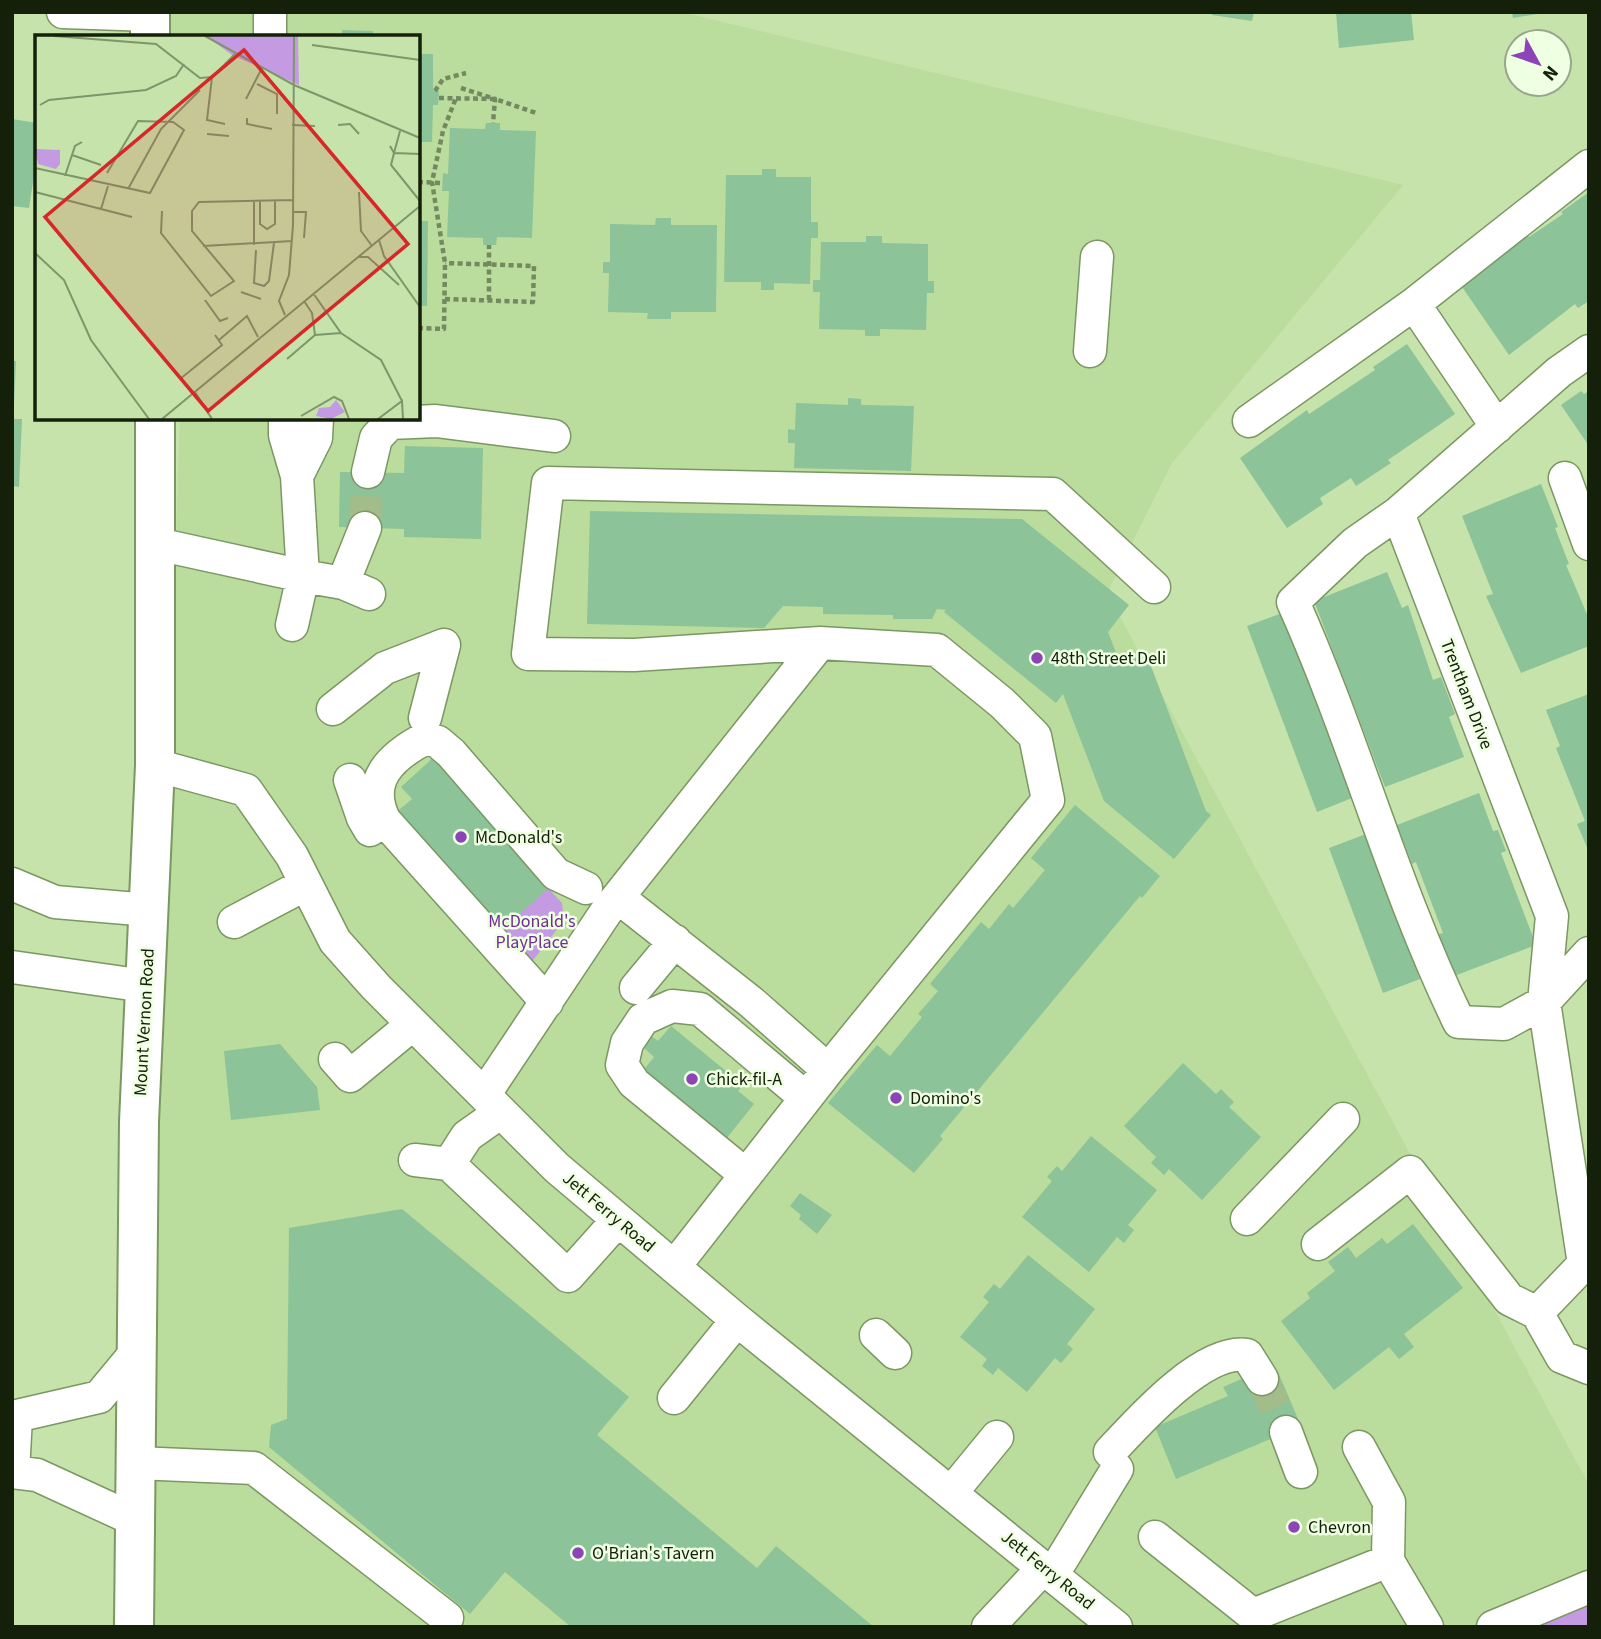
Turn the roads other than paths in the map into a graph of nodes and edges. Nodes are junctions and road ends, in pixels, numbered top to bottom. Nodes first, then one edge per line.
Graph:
1 (63, 12) edge
2 (270, 12) edge
3 (150, 21) edge
4 (270, 35) edge
5 (1589, 166) edge
6 (1097, 257) dead end
7 (1414, 304) junction
8 (1090, 351) dead end
9 (1589, 351) edge
10 (155, 420) edge
11 (285, 420) edge
12 (317, 420) edge
13 (1249, 421) dead end
14 (1497, 427) junction
15 (554, 436) dead end
16 (368, 472) tunnel mouth
17 (297, 475) junction
18 (1565, 478) dead end
19 (1398, 513) junction
20 (365, 528) tunnel mouth
21 (156, 544) junction
22 (1589, 544) edge
23 (303, 576) junction
24 (1154, 587) dead end
25 (292, 625) dead end
26 (820, 643) junction
27 (333, 709) dead end
28 (425, 718) dead end
29 (155, 765) junction
30 (350, 780) dead end
31 (384, 852) dead end
32 (12, 884) edge
33 (306, 884) junction
34 (586, 888) dead end
35 (619, 898) junction
36 (149, 910) junction
37 (234, 922) dead end
38 (675, 941) junction
39 (1589, 953) edge
40 (12, 967) edge
41 (145, 986) junction
42 (636, 988) dead end
43 (547, 1002) junction
44 (1544, 1002) junction
45 (413, 1024) junction
46 (335, 1059) dead end
47 (828, 1070) junction
48 (806, 1098) junction
49 (493, 1104) junction
50 (1343, 1119) dead end
51 (415, 1160) dead end
52 (449, 1164) junction
53 (747, 1175) junction
54 (1247, 1219) dead end
55 (618, 1220) junction
56 (1318, 1244) dead end
57 (1587, 1265) edge
58 (674, 1267) junction
59 (1537, 1313) junction
60 (737, 1320) junction
61 (138, 1350) junction
62 (1589, 1368) edge
63 (1262, 1379) tunnel mouth
64 (674, 1398) dead end
65 (14, 1417) edge
66 (1286, 1432) tunnel mouth
67 (997, 1437) dead end
68 (1359, 1447) dead end
69 (136, 1463) junction
70 (13, 1472) edge
71 (1301, 1472) dead end
72 (951, 1493) junction
73 (135, 1520) junction
74 (1154, 1538) dead end
75 (1388, 1561) junction
76 (1048, 1571) junction
77 (1589, 1587) edge
78 (447, 1618) dead end
79 (134, 1627) edge
80 (988, 1627) edge
81 (1115, 1627) edge
82 (1427, 1627) edge
83 (1493, 1627) edge

1 - 3 street
2 - 4 street
5 - 7 street
6 - 8 street
7 - 13 street
7 - 14 street
9 - 14 street
10 - 21 main road, Mount Vernon Road
11 - 17 street
12 - 17 street
14 - 19 street
15 - 16 street
17 - 23 street
18 - 22 street
19 - 44 street, Trentham Drive
19 - 44 street
20 - 23 street
21 - 23 street
21 - 29 main road, Mount Vernon Road
23 - 25 street
24 - 26 street
26 - 35 street
26 - 47 street
27 - 28 street
29 - 33 street, Jett Ferry Road
29 - 36 main road, Mount Vernon Road
30 - 31 street
32 - 36 street
33 - 37 street
33 - 45 street, Jett Ferry Road
34 - 43 street
35 - 38 street
35 - 43 street
36 - 41 main road, Mount Vernon Road
38 - 42 street
38 - 47 street
39 - 44 street
40 - 41 street
41 - 61 main road, Mount Vernon Road
43 - 49 street
44 - 57 street, Trentham Drive
45 - 46 street
45 - 49 street, Jett Ferry Road
47 - 48 street
48 - 53 street
48 - 53 street
49 - 52 street
49 - 55 street, Jett Ferry Road
50 - 54 street
51 - 52 street
52 - 55 street
53 - 58 street
55 - 58 street, Jett Ferry Road
56 - 59 street
57 - 59 street
58 - 60 street, Jett Ferry Road
59 - 62 street
60 - 64 street
60 - 72 street, Jett Ferry Road
61 - 65 street
61 - 69 main road, Mount Vernon Road
63 - 76 street
65 - 70 street
66 - 71 street
67 - 72 street
68 - 75 street
69 - 73 main road, Mount Vernon Road
69 - 78 street
70 - 73 street
72 - 76 street, Jett Ferry Road
73 - 79 main road, Mount Vernon Road
74 - 75 street
75 - 82 street
76 - 80 street
76 - 81 street, Jett Ferry Road
77 - 83 street

